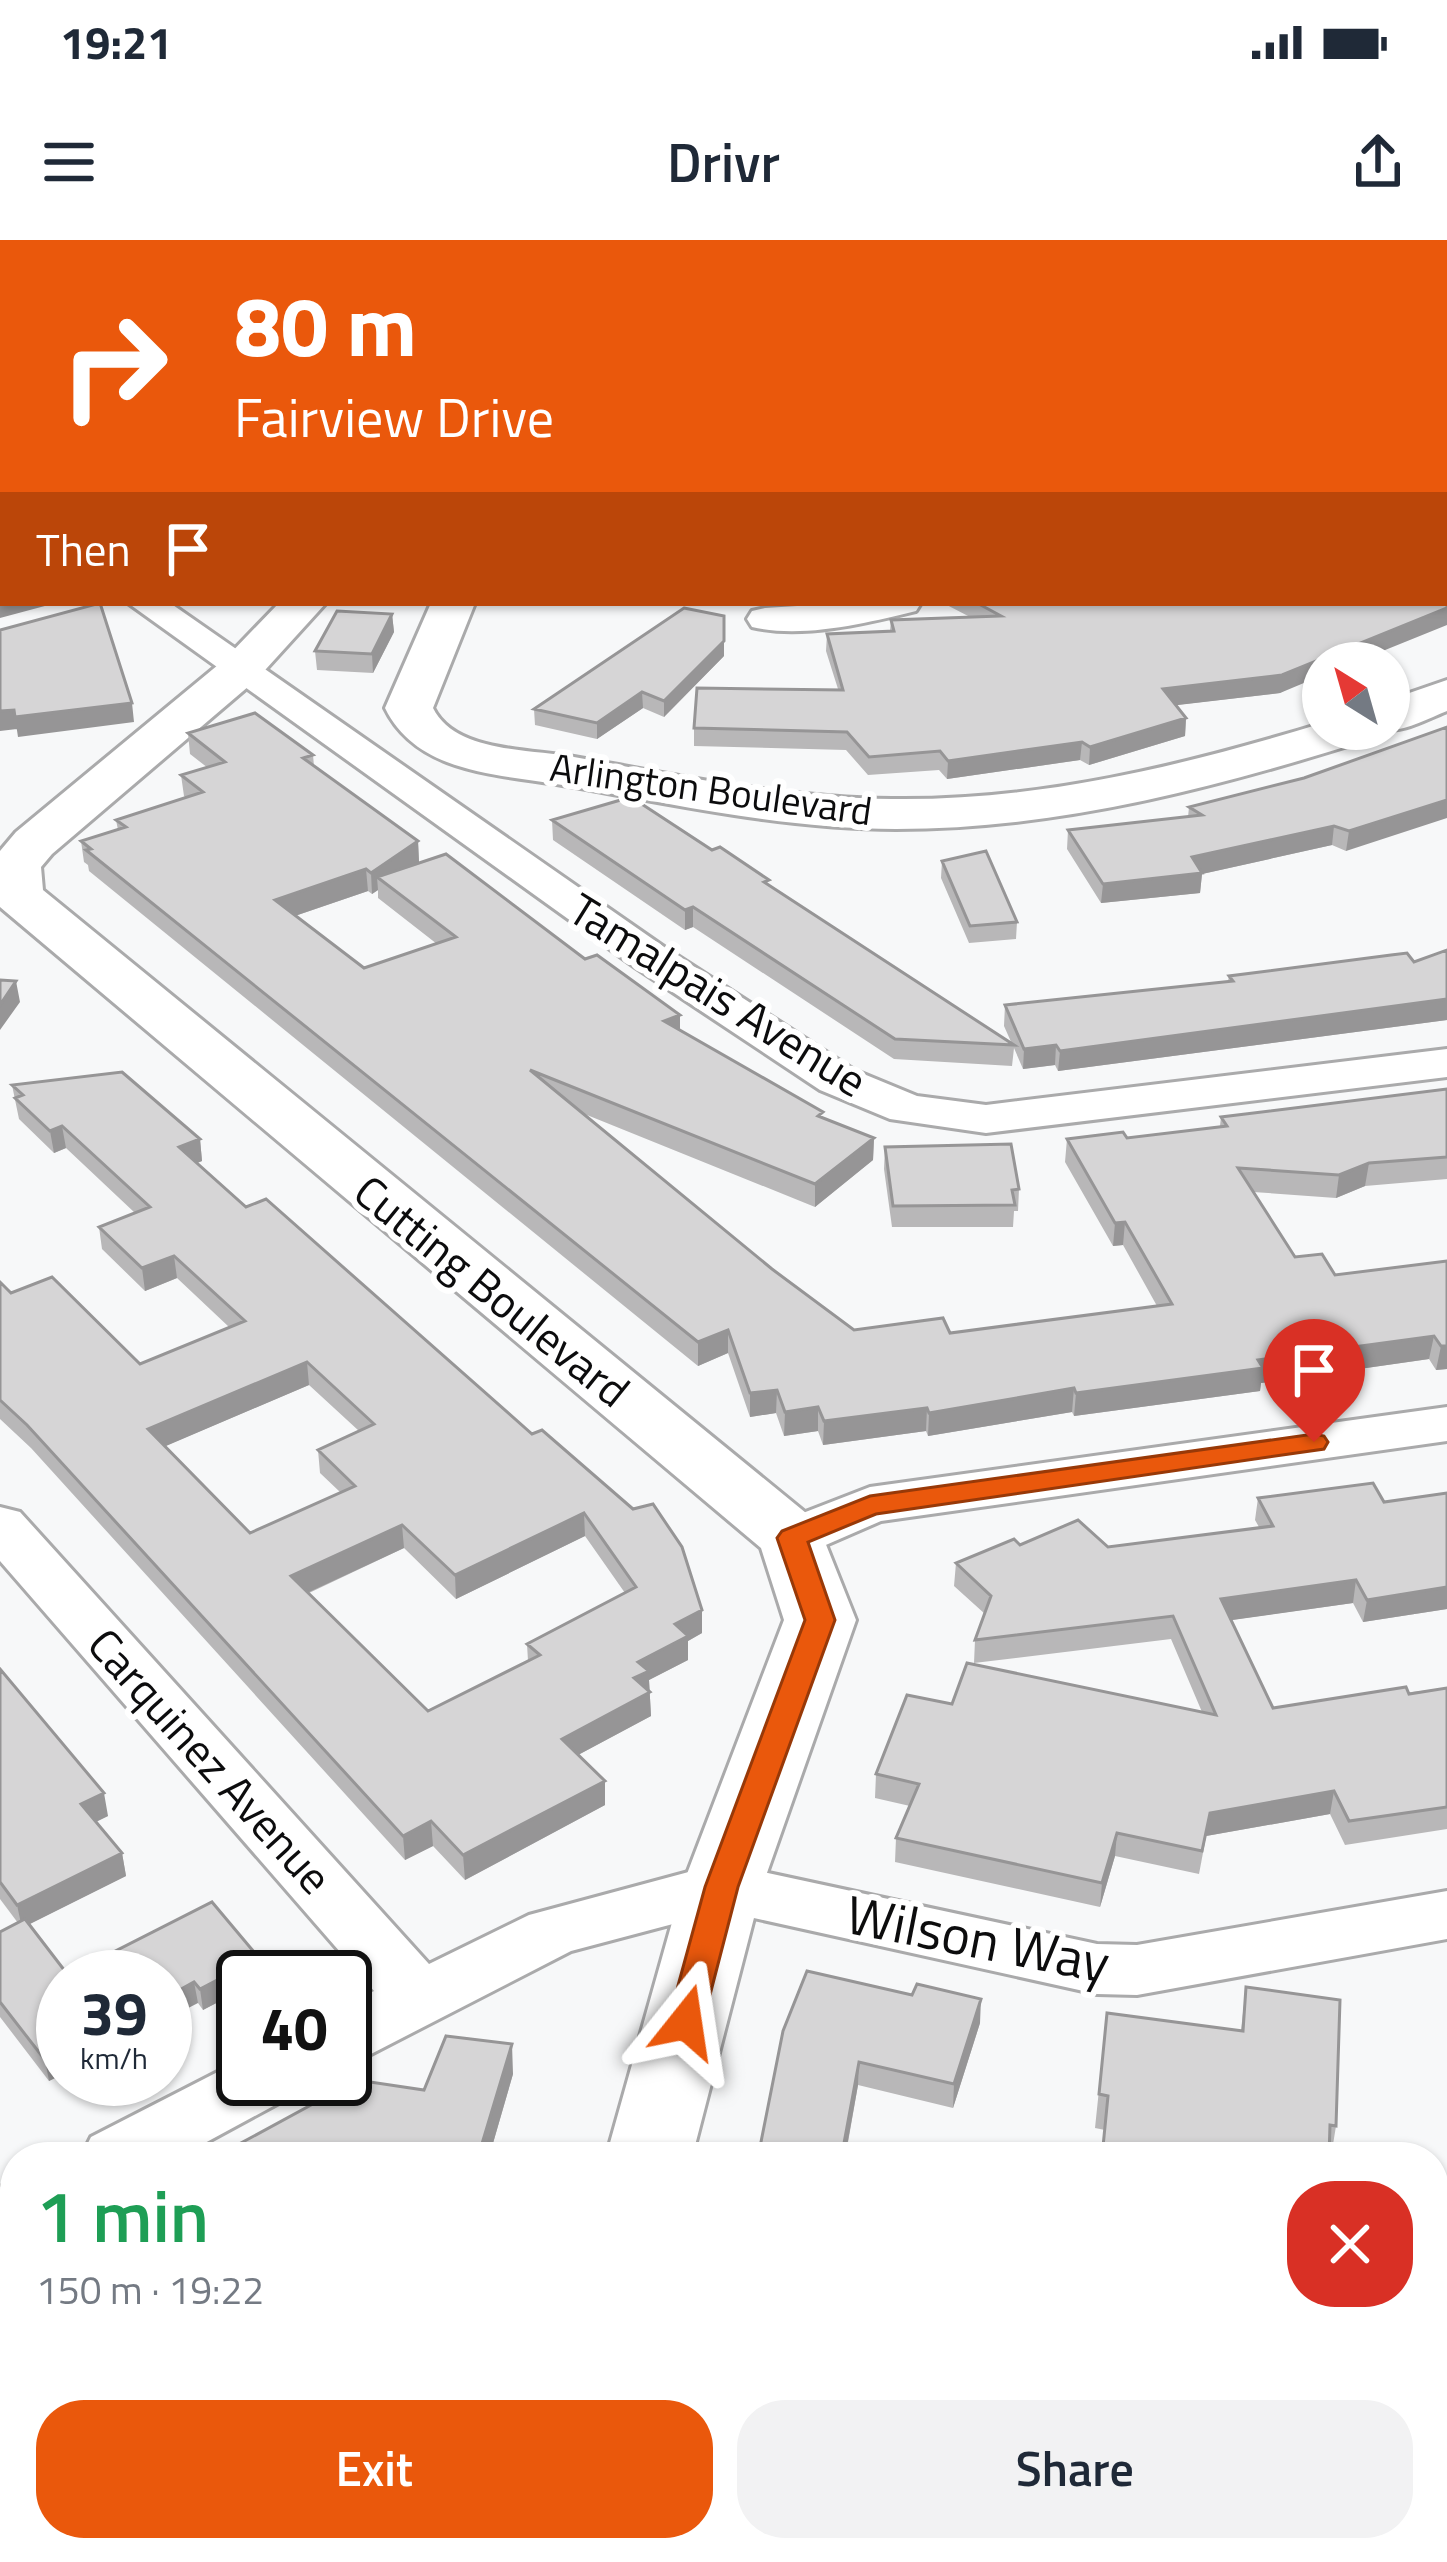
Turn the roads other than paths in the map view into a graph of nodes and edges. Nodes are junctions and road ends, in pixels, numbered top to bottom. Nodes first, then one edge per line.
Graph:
1 (150, 606) edge
2 (301, 606) edge
3 (452, 606) edge
4 (887, 606) edge
5 (765, 619) dead end
6 (240, 670) junction
7 (1447, 694) edge
8 (1410, 709) edge
9 (1302, 744) edge
10 (6, 896) edge
11 (1447, 1063) edge
12 (1447, 1424) edge
13 (0, 1525) edge
14 (792, 1538) junction
15 (722, 1887) junction
16 (1447, 1915) edge
17 (419, 1997) junction
18 (372, 2022) edge
19 (216, 2104) edge
20 (144, 2142) edge
21 (653, 2142) edge

1 - 6 street, Tamalpais Avenue
2 - 6 street, Cutting Boulevard
3 - 9 street, Arlington Boulevard
4 - 5 street
6 - 10 street, Cutting Boulevard
6 - 11 street, Tamalpais Avenue
7 - 8 street
10 - 14 street, Cutting Boulevard
12 - 14 street
13 - 17 street, Carquinez Avenue
14 - 15 street
15 - 16 street, Wilson Way
15 - 17 street
15 - 21 street
17 - 18 street
19 - 20 street

